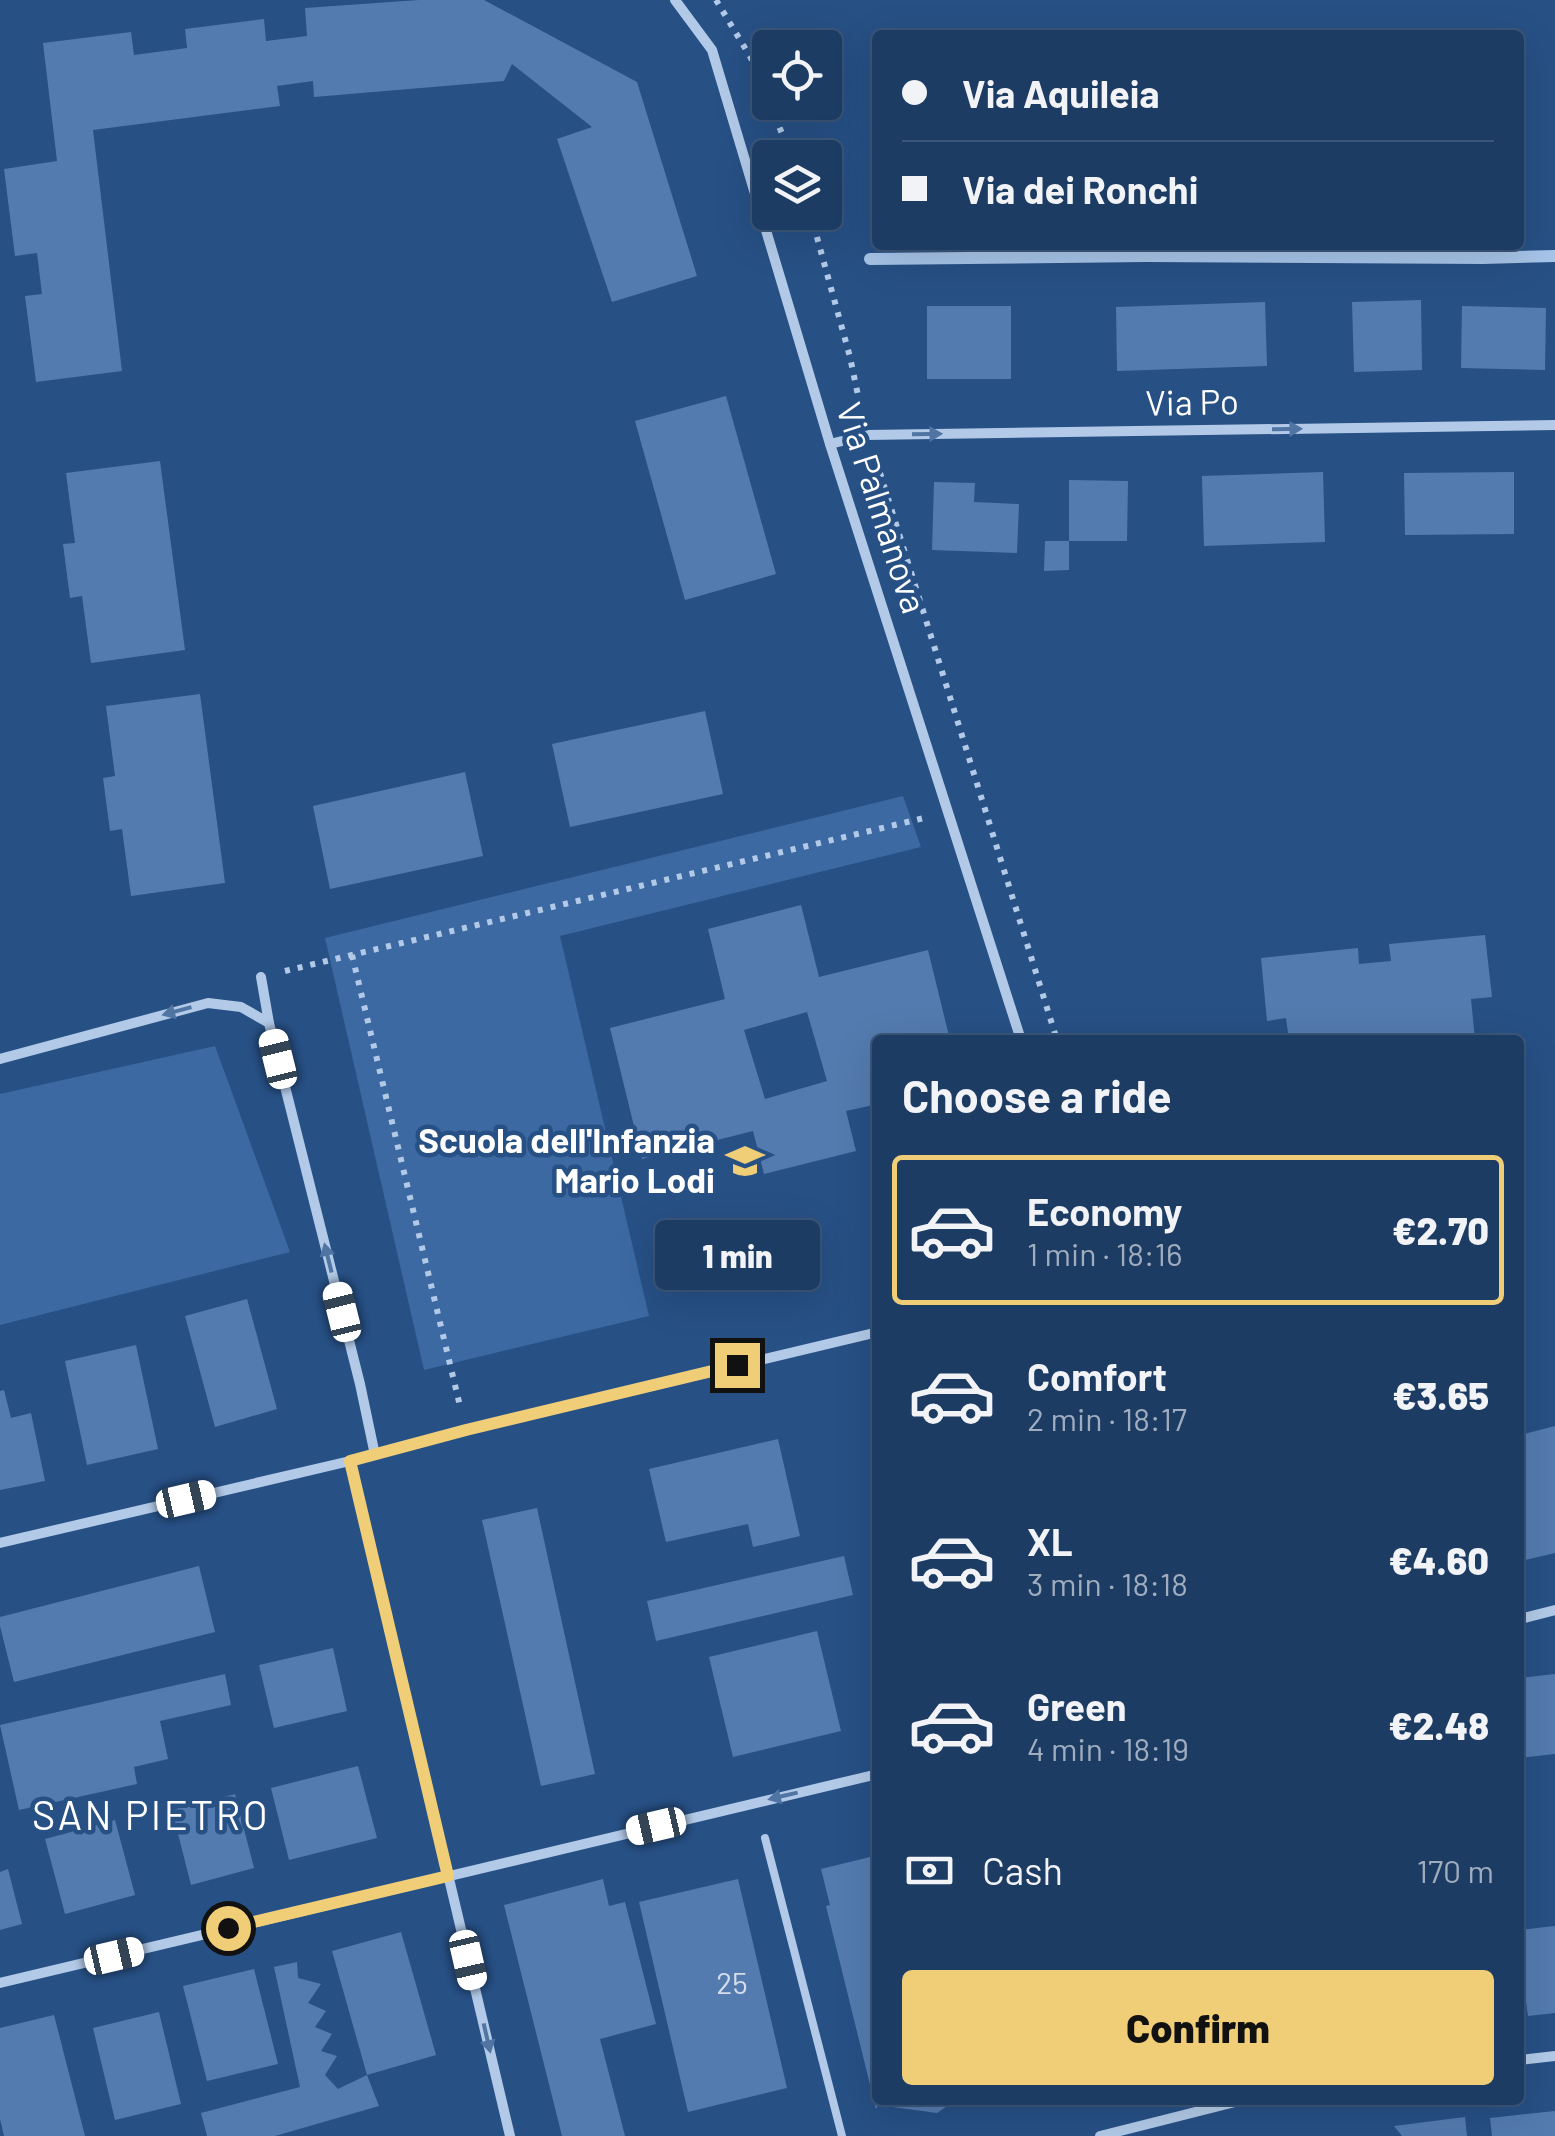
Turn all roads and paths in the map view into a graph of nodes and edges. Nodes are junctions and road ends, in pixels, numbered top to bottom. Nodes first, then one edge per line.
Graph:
1 (676, 0) edge
2 (716, 0) edge
3 (785, 140) edge
4 (815, 230) edge
5 (1555, 425) edge
6 (866, 435) junction
7 (830, 444) junction
8 (950, 812) junction
9 (352, 955) junction
10 (261, 977) joint
11 (269, 1023) junction
12 (1019, 1035) edge
13 (1055, 1035) edge
14 (0, 1059) edge
15 (872, 1333) edge
16 (466, 1430) junction
17 (374, 1455) junction
18 (350, 1461) junction
19 (0, 1544) edge
20 (1555, 1610) edge
21 (1524, 1618) edge
22 (872, 1775) edge
23 (765, 1838) dead end
24 (448, 1876) junction
25 (0, 1983) edge
26 (1555, 2056) edge
27 (1524, 2060) edge
28 (1223, 2105) edge
29 (510, 2136) edge
30 (842, 2136) edge
31 (1100, 2136) edge

1 - 7 street, Via Palmanova
2 - 3 path
4 - 6 path
6 -> 5 street, Via Po
6 - 7 street, Via Po
6 - 13 path
7 - 8 street, Via Palmanova
8 - 9 path
8 - 12 street, Via Palmanova
9 - 10 path
9 - 16 path
10 - 11 street
11 -> 14 street
17 -> 11 street
15 - 16 street
16 - 17 street
17 - 18 street
18 - 19 street
18 - 24 street
20 - 21 street
22 -> 24 street
23 - 30 lane
24 - 25 street
24 -> 29 street
26 - 27 street
28 - 31 street

